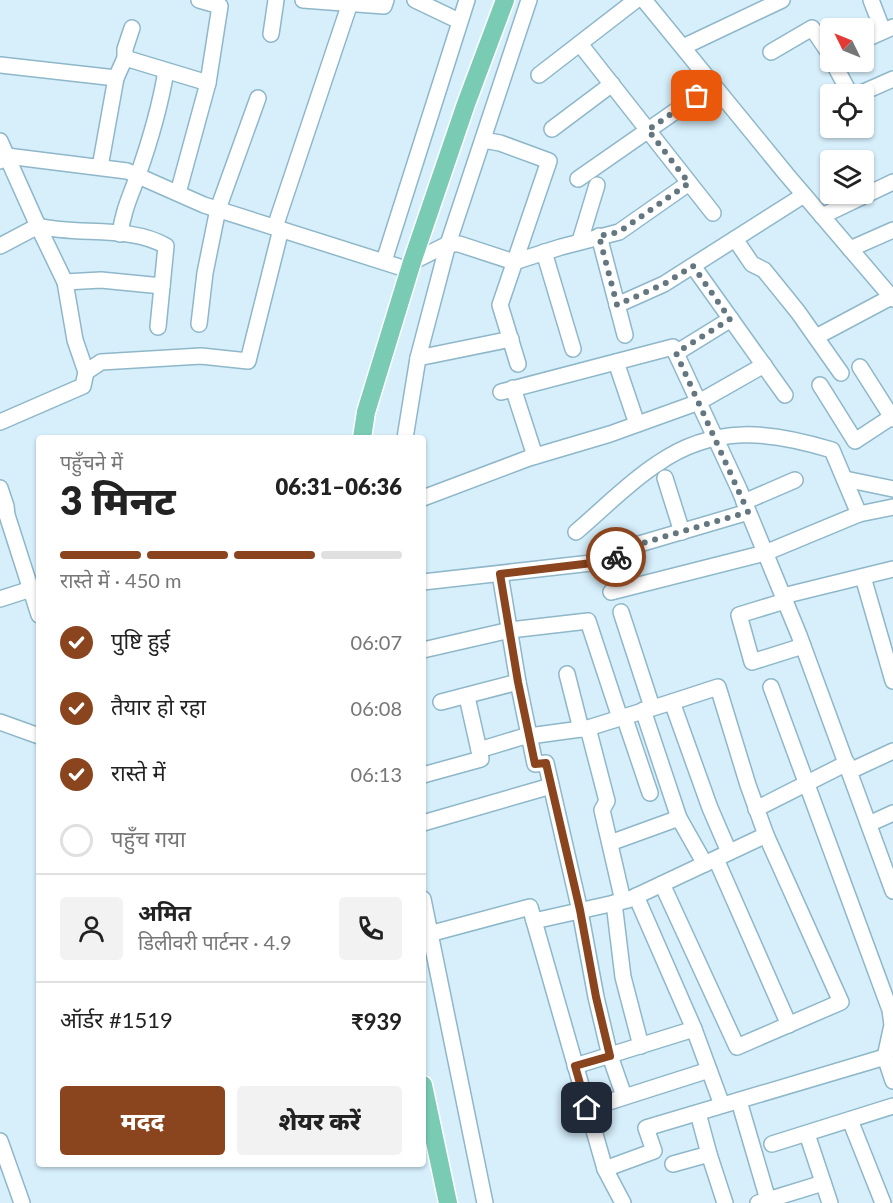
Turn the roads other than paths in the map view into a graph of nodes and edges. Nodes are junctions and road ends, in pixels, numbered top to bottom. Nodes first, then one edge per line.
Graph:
1 (199, 0) edge
2 (276, 0) edge
3 (303, 0) edge
4 (386, 0) edge
5 (415, 0) edge
6 (467, 0) edge
7 (505, 0) edge
8 (529, 0) edge
9 (636, 0) edge
10 (645, 0) edge
11 (782, 0) edge
12 (871, 0) edge
13 (350, 3) junction
14 (459, 21) junction
15 (132, 28) dead end
16 (888, 29) edge
17 (271, 34) dead end
18 (874, 35) edge
19 (820, 40) edge
20 (580, 44) junction
21 (683, 47) junction
22 (771, 52) dead end
23 (125, 58) junction
24 (0, 65) edge
25 (166, 71) junction
26 (539, 75) dead end
27 (116, 78) junction
28 (893, 79) edge
29 (208, 82) junction
30 (612, 84) junction
31 (713, 84) junction
32 (874, 87) edge
33 (258, 98) dead end
34 (552, 129) dead end
35 (648, 130) junction
36 (483, 140) junction
37 (0, 141) edge
38 (3, 158) edge
39 (100, 167) junction
40 (138, 175) junction
41 (578, 179) dead end
42 (893, 182) edge
43 (689, 183) junction
44 (597, 185) dead end
45 (178, 193) junction
46 (804, 195) junction
47 (218, 209) junction
48 (713, 213) dead end
49 (822, 216) junction
50 (38, 226) junction
51 (281, 229) junction
52 (893, 230) edge
53 (120, 234) junction
54 (599, 236) junction
55 (735, 239) junction
56 (579, 241) junction
57 (448, 244) junction
58 (0, 246) edge
59 (850, 249) junction
60 (544, 252) junction
61 (384, 261) junction
62 (514, 262) junction
63 (411, 266) junction
64 (693, 266) junction
65 (65, 282) junction
66 (162, 286) junction
67 (890, 292) edge
68 (617, 305) junction
69 (730, 319) junction
70 (199, 324) dead end
71 (158, 327) dead end
72 (625, 335) dead end
73 (816, 338) junction
74 (512, 339) junction
75 (573, 349) dead end
76 (676, 353) junction
77 (418, 358) junction
78 (615, 362) junction
79 (518, 364) dead end
80 (764, 365) junction
81 (860, 367) dead end
82 (86, 372) junction
83 (841, 373) dead end
84 (820, 385) dead end
85 (785, 395) dead end
86 (699, 402) junction
87 (892, 417) edge
88 (0, 422) edge
89 (637, 424) junction
90 (362, 435) edge
91 (405, 435) edge
92 (715, 437) junction
93 (535, 456) junction
94 (665, 478) dead end
95 (845, 479) junction
96 (795, 480) dead end
97 (0, 488) edge
98 (893, 489) edge
99 (426, 497) edge
100 (746, 507) junction
101 (893, 507) edge
102 (859, 514) junction
103 (576, 532) dead end
104 (682, 532) junction
105 (765, 553) junction
106 (893, 569) edge
107 (500, 574) junction
108 (863, 576) junction
109 (426, 582) edge
110 (31, 589) junction
111 (611, 592) dead end
112 (784, 598) junction
113 (0, 599) edge
114 (36, 605) edge
115 (621, 612) dead end
116 (510, 630) junction
117 (803, 646) junction
118 (426, 649) edge
119 (567, 675) dead end
120 (893, 681) edge
121 (518, 682) junction
122 (771, 687) dead end
123 (467, 697) junction
124 (441, 702) dead end
125 (672, 702) junction
126 (648, 709) junction
127 (622, 717) junction
128 (0, 722) edge
129 (585, 729) junction
130 (36, 735) edge
131 (530, 736) junction
132 (479, 750) junction
133 (893, 751) edge
134 (848, 767) junction
135 (426, 774) edge
136 (806, 784) junction
137 (551, 786) junction
138 (650, 793) dead end
139 (756, 809) junction
140 (893, 813) edge
141 (679, 818) junction
142 (426, 822) edge
143 (869, 824) junction
144 (766, 835) junction
145 (610, 843) junction
146 (717, 858) junction
147 (662, 884) junction
148 (893, 891) edge
149 (624, 900) junction
150 (580, 910) junction
151 (426, 916) edge
152 (534, 921) junction
153 (429, 934) junction
154 (789, 1024) junction
155 (694, 1029) junction
156 (641, 1046) junction
157 (610, 1056) junction
158 (885, 1057) junction
159 (575, 1066) junction
160 (709, 1070) junction
161 (893, 1081) edge
162 (624, 1096) junction
163 (426, 1099) edge
164 (739, 1101) junction
165 (722, 1105) junction
166 (893, 1106) edge
167 (587, 1108) junction
168 (698, 1113) junction
169 (850, 1120) junction
170 (807, 1134) junction
171 (0, 1142) edge
172 (772, 1144) dead end
173 (710, 1154) junction
174 (673, 1164) dead end
175 (605, 1169) junction
176 (823, 1184) junction
177 (763, 1202) edge
178 (22, 1203) edge
179 (448, 1203) edge
180 (485, 1203) edge
181 (622, 1203) edge
182 (725, 1203) edge
183 (830, 1203) edge
184 (883, 1203) edge

1 - 29 street
2 - 17 street
3 - 13 street
4 - 13 street
5 - 14 street
6 - 14 street
7 - 63 main road
8 - 36 street
9 - 20 street
10 - 21 street
11 - 21 street
12 - 16 street
13 - 51 street
14 - 61 street
15 - 23 street
16 - 18 street
19 - 22 street
20 - 26 street
20 - 30 street
21 - 31 street
23 - 25 street
23 - 27 street
24 - 27 street
25 - 29 street
25 - 40 street
27 - 39 street
28 - 32 street
29 - 45 street
30 - 34 street
30 - 35 street
31 - 35 street
31 - 46 street
33 - 47 street
35 - 41 street
35 - 43 street
36 - 57 street
36 - 62 street
37 - 38 street
38 - 39 street
38 - 50 street
39 - 40 street
40 - 45 street
40 - 53 street
42 - 49 street
43 - 48 street
43 - 54 street
44 - 56 street
45 - 47 street
46 - 49 street
46 - 55 street
47 - 51 street
47 - 70 street
49 - 59 street
50 - 53 street
50 - 58 street
50 - 65 street
51 - 61 street
51 - 82 street
52 - 59 street
53 - 66 street
54 - 56 street
54 - 68 street
55 - 64 street
55 - 73 street
56 - 60 street
57 - 62 street
57 - 63 street
57 - 77 street
59 - 67 street
60 - 62 street
60 - 75 street
61 - 63 street
62 - 74 street
63 - 90 main road
64 - 68 street
64 - 69 street
65 - 66 street
65 - 82 street
66 - 71 street
67 - 73 street
68 - 72 street
69 - 76 street
69 - 80 street
73 - 83 street
74 - 77 street
74 - 79 street
76 - 78 street
76 - 86 street
77 - 91 street
78 - 89 street
78 - 93 street
80 - 85 street
80 - 86 street
81 - 87 street
82 - 88 street
84 - 87 street
86 - 89 street
86 - 92 street
89 - 93 street
92 - 95 street
92 - 100 street
92 - 103 street
93 - 99 street
94 - 104 street
95 - 98 street
95 - 102 street
96 - 100 street
97 - 110 street
100 - 104 street
100 - 105 street
101 - 102 street
102 - 105 street
104 - 107 street
105 - 111 street
105 - 112 street
106 - 108 street
107 - 109 street
107 - 116 street
108 - 112 street
108 - 120 street
110 - 113 street
110 - 114 street
112 - 117 street
112 - 117 street
115 - 126 street
116 - 118 street
116 - 121 street
116 - 127 street
117 - 134 street
119 - 129 street
121 - 123 street
121 - 131 street
122 - 136 street
123 - 124 street
123 - 132 street
125 - 126 street
125 - 139 street
125 - 146 street
126 - 127 street
126 - 141 street
127 - 129 street
127 - 138 street
128 - 130 street
129 - 131 street
129 - 145 street
131 - 132 street
131 - 137 street
132 - 135 street
133 - 134 street
134 - 136 street
134 - 143 street
136 - 139 street
136 - 158 street
137 - 142 street
137 - 150 street
139 - 144 street
140 - 143 street
141 - 145 street
141 - 146 street
143 - 148 street
144 - 146 street
144 - 154 street
145 - 149 street
146 - 147 street
146 - 154 street
147 - 149 street
147 - 154 street
149 - 150 street
149 - 155 street
149 - 156 street
150 - 152 street
150 - 157 street
151 - 153 street
152 - 153 street
152 - 159 street
153 - 180 street
155 - 156 street
155 - 160 street
156 - 157 street
157 - 159 street
157 - 162 street
158 - 161 street
158 - 164 street
159 - 167 street
160 - 162 street
160 - 165 street
162 - 167 street
163 - 179 main road
164 - 165 street
164 - 177 street
165 - 168 street
166 - 169 street
167 - 175 street
168 - 173 street
168 - 175 street
169 - 170 street
169 - 184 street
170 - 172 street
170 - 176 street
171 - 178 street
173 - 174 street
173 - 182 street
175 - 181 street
176 - 177 street
176 - 183 street

